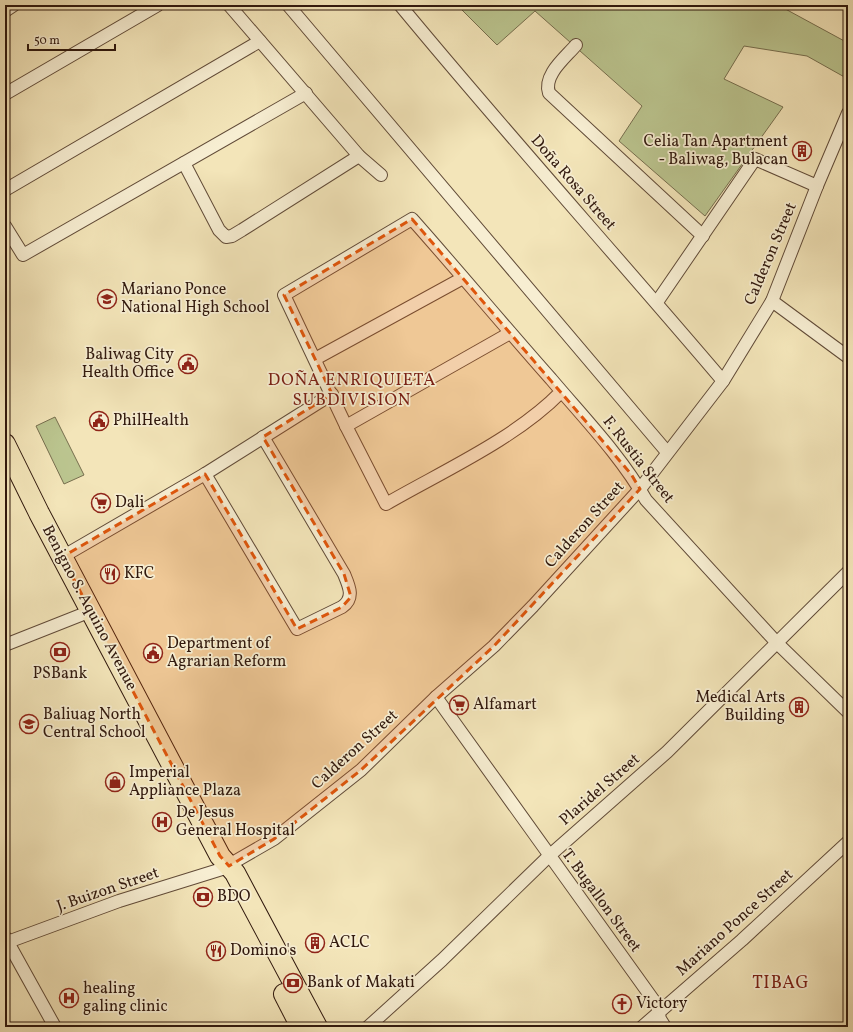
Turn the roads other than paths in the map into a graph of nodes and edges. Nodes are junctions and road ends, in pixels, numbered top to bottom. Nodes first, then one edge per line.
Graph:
1 (14, 5) edge
2 (158, 5) edge
3 (228, 5) edge
4 (288, 5) edge
5 (400, 5) edge
6 (5, 11) edge
7 (260, 41) junction
8 (576, 45) dead end
9 (306, 93) junction
10 (5, 94) edge
11 (848, 113) edge
12 (359, 156) junction
13 (184, 163) junction
14 (381, 175) dead end
15 (817, 186) junction
16 (5, 190) edge
17 (5, 226) edge
18 (703, 236) junction
19 (463, 278) junction
20 (772, 301) junction
21 (657, 302) junction
22 (510, 333) junction
23 (848, 357) edge
24 (315, 359) junction
25 (723, 381) junction
26 (561, 392) junction
27 (332, 394) junction
28 (346, 426) junction
29 (263, 437) junction
30 (5, 444) edge
31 (667, 452) junction
32 (205, 474) junction
33 (640, 489) junction
34 (62, 557) junction
35 (848, 572) edge
36 (91, 611) junction
37 (777, 643) junction
38 (5, 644) edge
39 (436, 697) junction
40 (848, 712) edge
41 (848, 842) edge
42 (549, 856) junction
43 (224, 864) junction
44 (6, 941) edge
45 (658, 1012) junction
46 (55, 1027) edge
47 (301, 1027) edge
48 (317, 1027) edge
49 (368, 1027) edge
50 (642, 1027) edge
51 (665, 1027) edge

1 - 6 street
2 - 10 street
3 - 7 street
4 - 31 street
5 - 21 street, Doña Rosa Street
7 - 9 street
7 - 16 street
8 - 18 street
9 - 12 street
9 - 13 street
11 - 15 street, Calderon Street
12 - 13 street
12 - 14 street
13 - 17 street
15 - 18 street
15 - 20 street, Calderon Street
18 - 21 street
19 - 22 street, F. Rustia Street
19 - 24 street
19 - 24 street, F. Rustia Street
20 - 23 street
20 - 25 street, Calderon Street
21 - 25 street, Doña Rosa Street
22 - 26 street, F. Rustia Street
22 - 28 street
24 - 27 street
25 - 31 street, Calderon Street
26 - 28 street
26 - 33 street, F. Rustia Street
27 - 28 street
27 - 29 street
29 - 32 street
29 - 32 street
30 - 34 main road, Benigno S. Aquino Avenue
31 - 33 street, Calderon Street
32 - 34 street
33 - 37 street, F. Rustia Street
33 - 39 street, Calderon Street
34 - 36 main road, Benigno S. Aquino Avenue
35 - 37 street, Plaridel Street
36 - 38 street
36 - 43 main road, Benigno S. Aquino Avenue
37 - 40 street, F. Rustia Street
37 - 42 street, Plaridel Street
39 - 42 street, T. Bugallon Street
39 - 43 street, Calderon Street
41 - 45 street, Mariano Ponce Street
42 - 45 street, T. Bugallon Street
42 - 49 street, Plaridel Street
43 - 44 street, J. Buizon Street
43 - 47 main road, Benigno S. Aquino Avenue
43 - 48 main road, Benigno S. Aquino Avenue
44 - 46 street
45 - 50 street, Mariano Ponce Street
45 - 51 street, T. Bugallon Street

